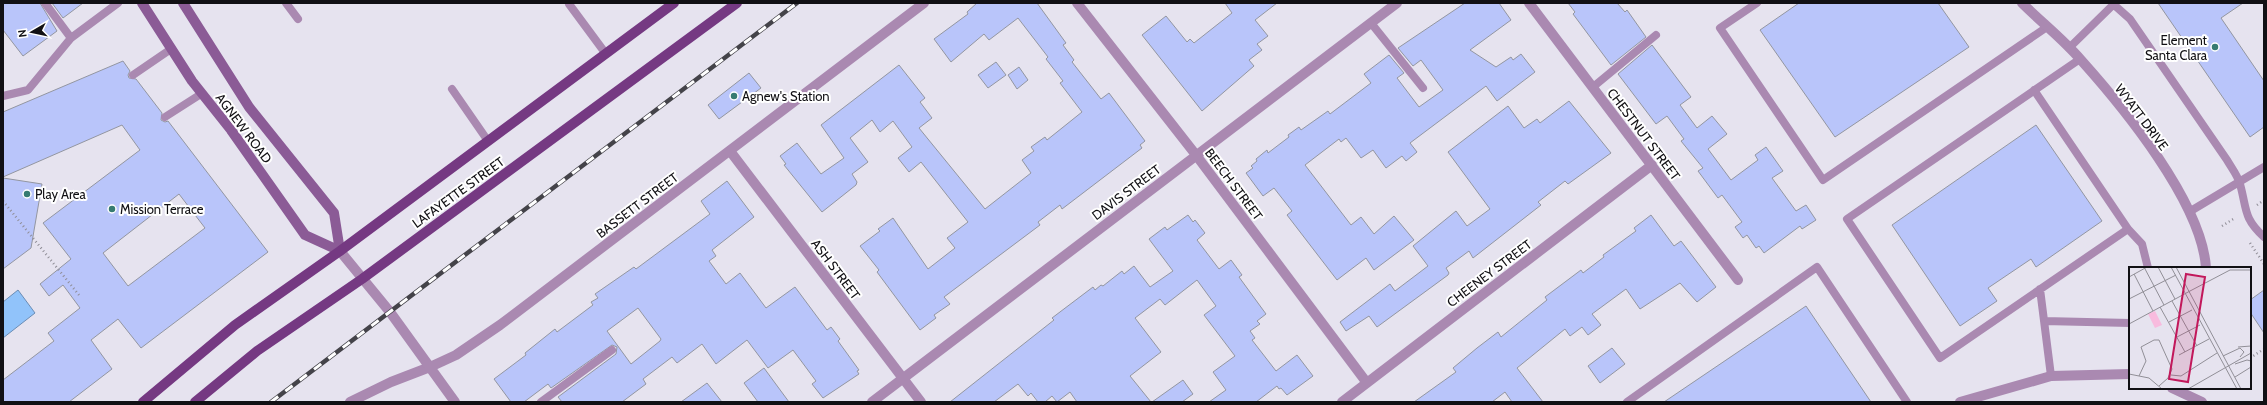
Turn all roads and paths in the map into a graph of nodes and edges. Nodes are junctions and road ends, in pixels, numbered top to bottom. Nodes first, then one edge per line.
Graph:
1 (45, 3) edge
2 (118, 3) edge
3 (142, 3) edge
4 (183, 3) edge
5 (286, 3) edge
6 (674, 3) edge
7 (737, 3) edge
8 (924, 3) edge
9 (1077, 3) edge
10 (1397, 3) edge
11 (1529, 3) edge
12 (1756, 3) edge
13 (2022, 3) edge
14 (2114, 3) edge
15 (570, 4) dead end
16 (298, 19) dead end
17 (1370, 23) junction
18 (2047, 27) junction
19 (1656, 35) dead end
20 (71, 38) junction
21 (2069, 48) junction
22 (171, 49) junction
23 (606, 54) junction
24 (2080, 59) junction
25 (133, 75) dead end
26 (1593, 87) junction
27 (1423, 88) dead end
28 (452, 89) dead end
29 (2034, 90) junction
30 (201, 94) junction
31 (3, 96) edge
32 (165, 117) dead end
33 (488, 141) junction
34 (730, 151) junction
35 (1196, 155) junction
36 (1652, 165) junction
37 (2264, 167) edge
38 (2240, 183) junction
39 (3, 201) edge
40 (2189, 212) junction
41 (2239, 216) dead end
42 (2222, 226) dead end
43 (2128, 229) junction
44 (2264, 237) edge
45 (340, 251) junction
46 (2148, 267) edge
47 (2206, 267) edge
48 (362, 279) junction
49 (1738, 280) dead end
50 (2040, 289) junction
51 (79, 295) dead end
52 (2044, 321) junction
53 (2129, 323) edge
54 (2264, 349) edge
55 (612, 350) dead end
56 (2251, 357) edge
57 (430, 367) junction
58 (2129, 374) edge
59 (2051, 376) junction
60 (903, 378) junction
61 (1367, 383) junction
62 (2176, 389) edge
63 (143, 402) edge
64 (195, 402) edge
65 (350, 402) edge
66 (455, 402) edge
67 (540, 402) edge
68 (872, 402) edge
69 (921, 402) edge
70 (1342, 402) edge
71 (1627, 402) edge
72 (1907, 402) edge
73 (1960, 402) edge
74 (2202, 402) edge

1 - 20 lane
2 - 20 lane
3 - 22 main road, AGNEW ROAD
4 - 45 main road, AGNEW ROAD
5 - 16 lane
6 - 23 main road, LAFAYETTE STREET
7 - 48 main road, LAFAYETTE STREET
8 - 34 street, BASSETT STREET
9 - 35 street, BEECH STREET
10 - 17 street, DAVIS STREET
11 - 26 street, CHESTNUT STREET
12 - 18 lane
13 - 18 street, WYATT DRIVE
14 - 21 lane
14 - 38 lane
15 - 23 lane
17 - 27 lane
17 - 35 street, DAVIS STREET
18 - 21 street, WYATT DRIVE
19 - 26 lane
20 - 31 lane
21 - 24 street, WYATT DRIVE
22 - 25 lane
22 - 30 main road, AGNEW ROAD
23 - 33 main road, LAFAYETTE STREET
24 - 29 lane
24 - 40 street, WYATT DRIVE
26 - 36 street, CHESTNUT STREET
28 - 33 lane
29 - 43 lane
29 - 50 lane
30 - 32 lane
30 - 45 main road, AGNEW ROAD
33 - 45 main road, LAFAYETTE STREET
34 - 57 street, BASSETT STREET
34 - 60 street, ASH STREET
35 - 60 street, DAVIS STREET
35 - 61 street, BEECH STREET
36 - 49 street, CHESTNUT STREET
36 - 61 street, CHEENEY STREET
37 - 38 lane
38 - 40 lane
38 - 44 lane
39 - 51 path
40 - 47 street, WYATT DRIVE
41 - 42 path
43 - 46 lane
43 - 50 lane
45 - 48 street, AGNEW ROAD
45 - 63 main road, LAFAYETTE STREET
48 - 57 street, AGNEW ROAD
48 - 64 main road, LAFAYETTE STREET
50 - 52 lane
52 - 53 lane
52 - 59 lane
54 - 56 path
55 - 67 lane
57 - 65 street, BASSETT STREET
57 - 66 street, AGNEW ROAD
58 - 59 street
59 - 73 street
60 - 68 street, DAVIS STREET
60 - 69 street, ASH STREET
61 - 70 street, CHEENEY STREET
62 - 74 street
71 - 72 lane

